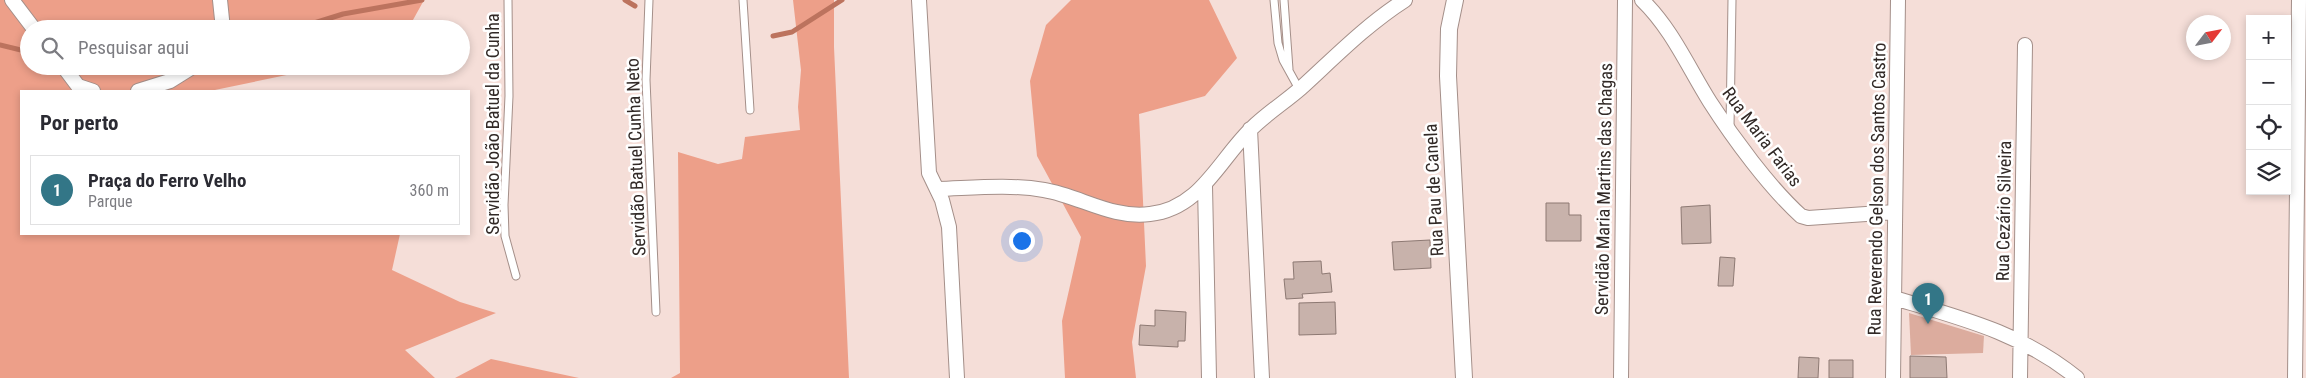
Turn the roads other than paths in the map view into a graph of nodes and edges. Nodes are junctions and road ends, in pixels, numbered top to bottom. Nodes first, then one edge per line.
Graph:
1 (12, 0) edge
2 (220, 0) edge
3 (508, 0) edge
4 (649, 0) edge
5 (743, 0) edge
6 (919, 0) edge
7 (1274, 0) edge
8 (1284, 0) edge
9 (1405, 0) edge
10 (1455, 0) edge
11 (1625, 0) edge
12 (1642, 0) edge
13 (1732, 0) edge
14 (1898, 0) edge
15 (2299, 0) edge
16 (27, 20) edge
17 (222, 20) edge
18 (2025, 45) dead end
19 (1290, 71) junction
20 (70, 75) edge
21 (180, 75) edge
22 (1299, 89) junction
23 (90, 90) edge
24 (142, 90) edge
25 (750, 110) dead end
26 (1250, 129) junction
27 (1730, 129) junction
28 (1204, 186) junction
29 (937, 189) junction
30 (1895, 212) junction
31 (516, 276) dead end
32 (1894, 298) junction
33 (656, 312) dead end
34 (2020, 340) junction
35 (957, 378) edge
36 (1209, 378) edge
37 (1262, 378) edge
38 (1464, 378) edge
39 (1621, 378) edge
40 (1893, 378) edge
41 (2020, 378) edge
42 (2077, 378) edge
43 (2295, 378) edge

1 - 16 street
2 - 17 street
3 - 31 lane, Servidão João Batuel da Cunha
4 - 33 lane, Servidão Batuel Cunha Neto
5 - 25 lane
6 - 29 street
7 - 19 lane
8 - 19 lane
9 - 22 street
10 - 38 street, Rua Pau de Canela
11 - 39 street, Servidão Maria Martins das Chagas
12 - 27 street, Rua Maria Farias
13 - 27 lane
14 - 30 street, Rua Reverendo Gelson dos Santos Castro
15 - 43 street
18 - 34 street, Rua Cezário Silveira
19 - 22 lane
20 - 23 street
21 - 24 street
22 - 26 street
26 - 28 street
26 - 37 street
27 - 30 street, Rua Maria Farias
28 - 29 street
28 - 36 street
29 - 35 street
30 - 32 street, Rua Reverendo Gelson dos Santos Castro
32 - 34 street
32 - 40 street, Rua Reverendo Gelson dos Santos Castro
34 - 41 street, Rua Cezário Silveira
34 - 42 street

